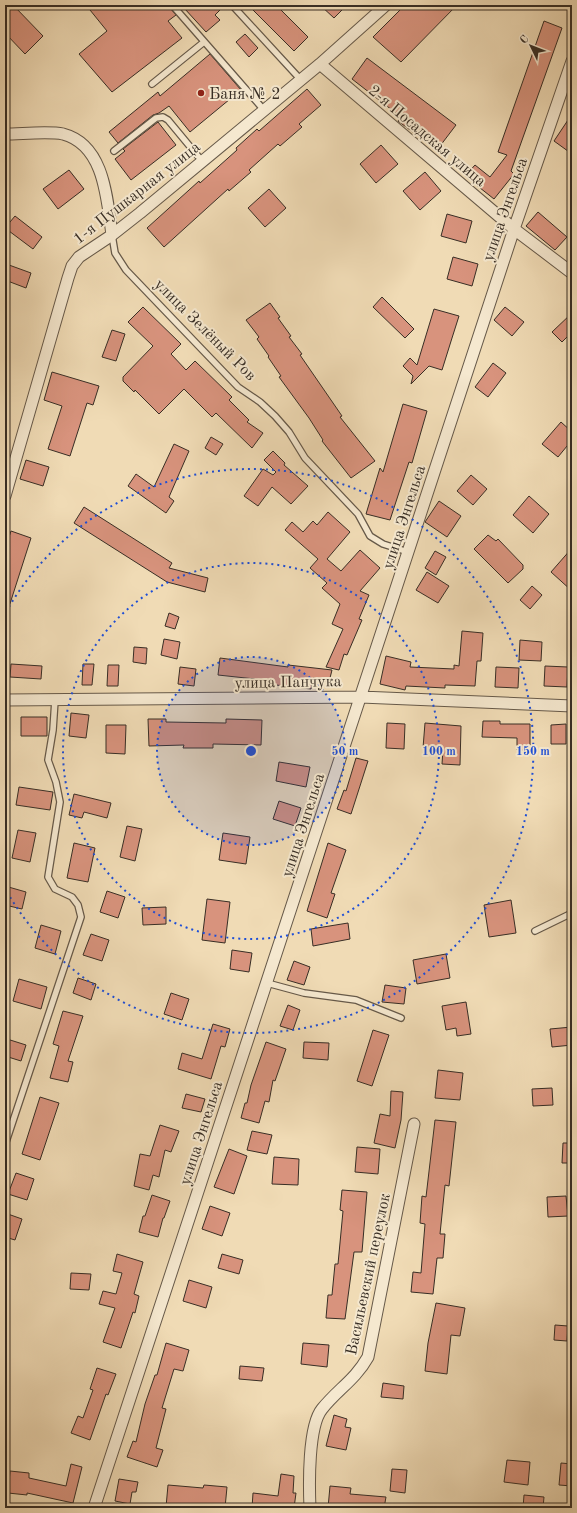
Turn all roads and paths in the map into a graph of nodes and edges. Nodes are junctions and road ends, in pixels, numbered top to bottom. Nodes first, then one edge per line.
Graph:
1 (232, 5) edge
2 (386, 5) edge
3 (174, 7) dead end
4 (204, 42) junction
5 (572, 61) edge
6 (320, 64) junction
7 (301, 80) junction
8 (152, 84) dead end
9 (264, 110) junction
10 (5, 134) edge
11 (114, 151) dead end
12 (202, 161) junction
13 (514, 229) junction
14 (112, 235) junction
15 (572, 273) edge
16 (5, 496) edge
17 (408, 552) junction
18 (361, 697) junction
19 (5, 700) edge
20 (55, 700) junction
21 (572, 706) edge
22 (572, 913) edge
23 (535, 931) dead end
24 (267, 983) junction
25 (401, 1018) dead end
26 (414, 1124) dead end
27 (5, 1145) edge
28 (94, 1508) edge
29 (310, 1508) edge

1 - 7 lane
2 - 6 street, 1-я Пушкарная улица
3 - 4 lane
4 - 8 lane
4 - 9 lane
5 - 13 street, улица Энгельса
6 - 7 street, 1-я Пушкарная улица
6 - 13 street, 2-я Посадская улица
7 - 9 street, 1-я Пушкарная улица
9 - 12 street, 1-я Пушкарная улица
10 - 14 street, улица Зелёный Ров
11 - 12 lane
12 - 14 street, 1-я Пушкарная улица
13 - 15 street, 2-я Посадская улица
13 - 17 street, улица Энгельса
14 - 16 street, 1-я Пушкарная улица
14 - 17 lane, улица Зелёный Ров
17 - 18 street, улица Энгельса
18 - 20 street, улица Панчука
18 - 21 street, улица Панчука
18 - 24 street, улица Энгельса
19 - 20 street, улица Панчука
20 - 27 lane
22 - 23 lane
24 - 25 lane
24 - 28 street, улица Энгельса
26 - 29 street, Васильевский переулок

